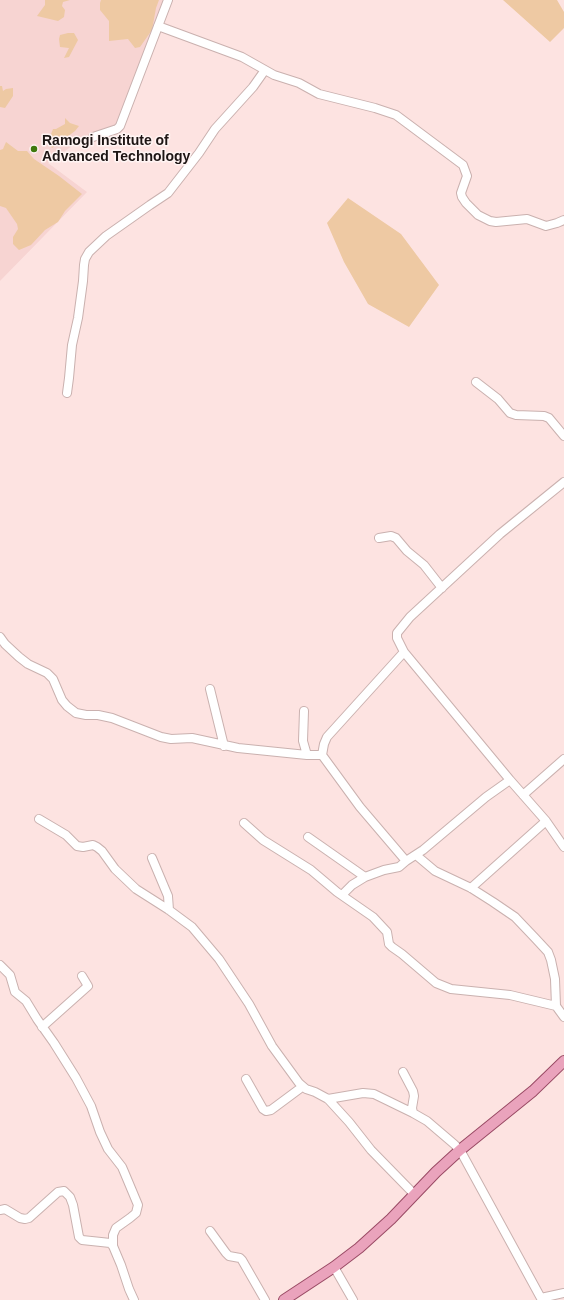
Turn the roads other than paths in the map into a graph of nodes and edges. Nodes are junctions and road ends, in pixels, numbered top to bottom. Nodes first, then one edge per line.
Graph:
1 (168, 0) edge
2 (158, 26) junction
3 (265, 70) junction
4 (93, 137) dead end
5 (564, 220) edge
6 (476, 382) dead end
7 (67, 393) dead end
8 (564, 436) edge
9 (564, 482) edge
10 (379, 538) dead end
11 (442, 588) junction
12 (0, 637) edge
13 (404, 652) junction
14 (210, 689) dead end
15 (304, 711) dead end
16 (224, 746) junction
17 (306, 755) junction
18 (322, 755) junction
19 (564, 759) edge
20 (510, 780) junction
21 (523, 795) junction
22 (40, 819) dead end
23 (546, 820) junction
24 (244, 823) dead end
25 (308, 837) dead end
26 (564, 847) edge
27 (416, 854) junction
28 (152, 858) dead end
29 (406, 861) junction
30 (365, 877) junction
31 (471, 888) junction
32 (342, 895) junction
33 (169, 910) junction
34 (0, 965) edge
35 (82, 976) dead end
36 (556, 1006) junction
37 (564, 1017) edge
38 (42, 1027) junction
39 (564, 1061) edge
40 (403, 1072) dead end
41 (246, 1079) dead end
42 (302, 1087) junction
43 (328, 1099) junction
44 (414, 1113) junction
45 (460, 1150) junction
46 (414, 1194) junction
47 (0, 1210) edge
48 (210, 1231) dead end
49 (113, 1246) junction
50 (334, 1267) junction
51 (564, 1293) edge
52 (541, 1299) edge
53 (134, 1300) edge
54 (266, 1300) edge
55 (284, 1300) edge
56 (353, 1300) edge

1 - 2 street
2 - 3 street
2 - 4 street
3 - 5 street
3 - 7 street
6 - 8 street
9 - 11 street
10 - 11 street
11 - 13 street
12 - 16 street
13 - 18 street
13 - 20 street
14 - 16 street
15 - 17 street
16 - 17 street
17 - 18 street
18 - 29 street
19 - 21 street
20 - 21 street
20 - 27 street
21 - 23 street
22 - 33 street
23 - 26 street
23 - 31 street
24 - 32 street
25 - 30 street
27 - 29 street
27 - 31 street
28 - 33 street
29 - 30 street
30 - 32 street
31 - 36 street
32 - 36 street
33 - 42 street
34 - 38 street
35 - 38 street
36 - 37 street
38 - 49 street
39 - 45 main road
40 - 44 street
41 - 42 street
42 - 43 street
43 - 44 street
43 - 46 street
44 - 45 street
45 - 46 main road
45 - 52 street
46 - 50 main road
47 - 49 street
48 - 54 street
49 - 53 street
50 - 55 main road
50 - 56 street
51 - 52 street

